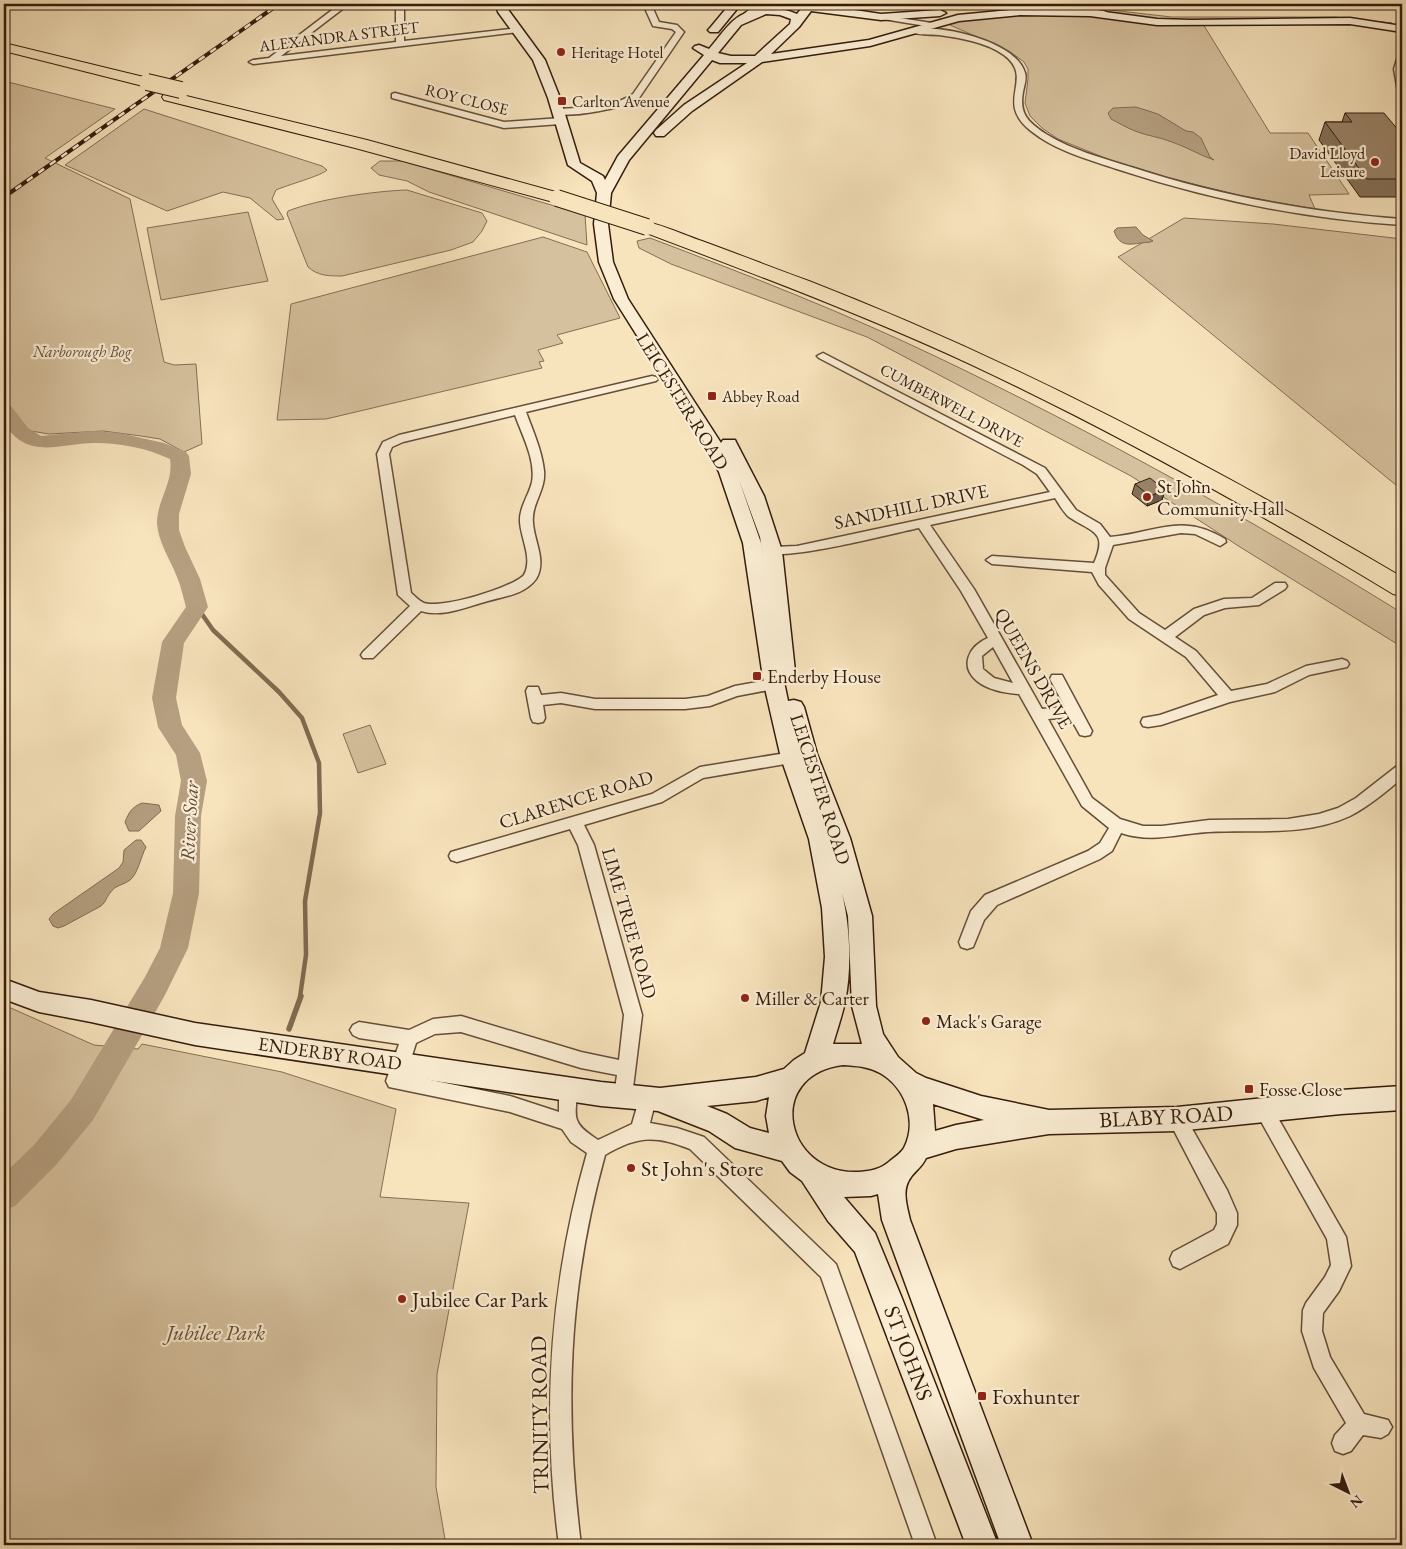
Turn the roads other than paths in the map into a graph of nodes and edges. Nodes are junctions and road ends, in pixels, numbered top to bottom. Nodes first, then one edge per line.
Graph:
1 (345, 4) edge
2 (400, 4) edge
3 (501, 4) edge
4 (647, 4) edge
5 (736, 4) edge
6 (823, 4) edge
7 (810, 5) edge
8 (1065, 5) edge
9 (838, 11) junction
10 (881, 17) junction
11 (1122, 17) junction
12 (737, 23) junction
13 (1402, 23) edge
14 (795, 25) junction
15 (932, 25) junction
16 (1402, 29) edge
17 (519, 30) junction
18 (909, 32) junction
19 (961, 35) junction
20 (400, 43) junction
21 (4, 47) edge
22 (699, 48) junction
23 (710, 55) junction
24 (1402, 55) edge
25 (4, 56) edge
26 (757, 59) junction
27 (272, 60) junction
28 (253, 62) dead end
29 (142, 85) junction
30 (1402, 92) edge
31 (395, 96) dead end
32 (560, 117) junction
33 (573, 156) junction
34 (622, 160) junction
35 (623, 185) dead end
36 (604, 193) junction
37 (617, 204) dead end
38 (649, 222) junction
39 (1402, 222) edge
40 (612, 240) junction
41 (823, 356) dead end
42 (652, 379) dead end
43 (520, 411) junction
44 (1057, 494) junction
45 (921, 522) junction
46 (1107, 541) junction
47 (1220, 542) dead end
48 (773, 551) junction
49 (992, 560) dead end
50 (1402, 567) edge
51 (1098, 568) junction
52 (1280, 586) dead end
53 (1402, 588) edge
54 (418, 606) junction
55 (1166, 636) junction
56 (996, 640) junction
57 (368, 655) dead end
58 (1342, 664) dead end
59 (1319, 668) junction
60 (1057, 679) dead end
61 (1329, 680) dead end
62 (774, 684) junction
63 (1024, 688) junction
64 (1228, 697) junction
65 (1074, 710) junction
66 (1038, 715) junction
67 (538, 718) dead end
68 (1159, 724) dead end
69 (1085, 731) dead end
70 (792, 758) junction
71 (1402, 770) edge
72 (575, 823) junction
73 (1118, 825) junction
74 (457, 856) dead end
75 (968, 942) dead end
76 (4, 989) edge
77 (359, 1030) dead end
78 (410, 1038) junction
79 (816, 1059) junction
80 (401, 1063) junction
81 (889, 1065) junction
82 (626, 1069) junction
83 (790, 1079) junction
84 (908, 1082) junction
85 (568, 1090) junction
86 (643, 1098) junction
87 (1402, 1098) edge
88 (1264, 1110) junction
89 (1177, 1118) junction
90 (1049, 1122) junction
91 (568, 1123) junction
92 (639, 1131) junction
93 (919, 1148) junction
94 (597, 1150) junction
95 (788, 1150) junction
96 (898, 1173) junction
97 (812, 1174) junction
98 (1180, 1259) dead end
99 (1358, 1424) junction
100 (1381, 1427) dead end
101 (1343, 1443) dead end
102 (570, 1545) edge
103 (926, 1545) edge
104 (982, 1545) edge
105 (1017, 1545) edge

1 - 27 street
2 - 20 street
3 - 17 main road
4 - 32 street
5 - 22 main road
6 - 9 street
7 - 9 main road
7 - 12 street
7 - 14 main road
8 - 10 main road
8 - 11 street
8 - 13 main road
9 - 10 main road
10 - 15 street
10 - 18 street
11 - 15 main road
11 - 16 main road
12 - 14 main road
12 - 23 main road
14 - 26 main road
15 - 18 main road
15 - 19 street
17 - 20 street, ALEXANDRA STREET
17 - 32 main road
18 - 19 street
18 - 26 main road
19 - 39 street
20 - 27 street, ALEXANDRA STREET
21 - 29 highway
22 - 23 main road
22 - 34 main road
23 - 26 main road
23 - 34 main road
24 - 30 street
25 - 29 highway
26 - 35 main road
27 - 28 street, ALEXANDRA STREET
29 - 38 highway, bridge
31 - 32 street, ROY CLOSE
32 - 33 main road
33 - 34 main road
33 - 36 main road
34 - 36 main road
36 - 40 main road
37 - 40 main road
38 - 50 highway
38 - 53 highway
40 - 48 main road, LEICESTER ROAD
40 - 62 main road, LEICESTER ROAD
41 - 44 street, CUMBERWELL DRIVE
42 - 43 street
43 - 54 street
43 - 54 street
44 - 45 street, SANDHILL DRIVE
44 - 46 street, CUMBERWELL DRIVE
45 - 48 street, SANDHILL DRIVE
45 - 56 street, QUEENS DRIVE
46 - 47 street
46 - 51 street
48 - 81 main road, LEICESTER ROAD
49 - 51 street
51 - 55 street
52 - 55 street
54 - 57 street
55 - 64 street
56 - 63 street, QUEENS DRIVE
56 - 63 street
58 - 59 street
59 - 61 street
59 - 64 street
60 - 65 street
62 - 67 street
62 - 70 main road, LEICESTER ROAD
63 - 66 street, QUEENS DRIVE
64 - 68 street
65 - 66 street
65 - 69 street
66 - 73 street, QUEENS DRIVE
70 - 72 street, CLARENCE ROAD
70 - 79 main road, LEICESTER ROAD
71 - 73 street, QUEENS DRIVE
72 - 74 street, CLARENCE ROAD
72 - 82 street, LIME TREE ROAD
73 - 75 street
76 - 80 main road, ENDERBY ROAD
77 - 78 street
78 - 80 street
78 - 82 street
79 - 81 main road
79 - 83 main road
80 - 85 main road, ENDERBY ROAD
80 - 91 street
81 - 84 main road
82 - 86 street, LIME TREE ROAD
83 - 86 main road, ENDERBY ROAD
83 - 95 main road
84 - 90 main road, BLABY ROAD
84 - 93 main road
85 - 86 main road, ENDERBY ROAD
85 - 91 street
86 - 92 street, LIME TREE ROAD
86 - 95 main road, ENDERBY ROAD
87 - 88 main road, BLABY ROAD
88 - 89 main road, BLABY ROAD
88 - 99 street
89 - 90 main road, BLABY ROAD
89 - 98 street
90 - 93 main road, BLABY ROAD
91 - 94 street
92 - 94 street
92 - 103 street
93 - 96 main road
94 - 102 street, TRINITY ROAD
95 - 97 main road
96 - 97 main road
96 - 105 main road, ST JOHNS
97 - 104 main road, ST JOHNS
99 - 100 street
99 - 101 street

